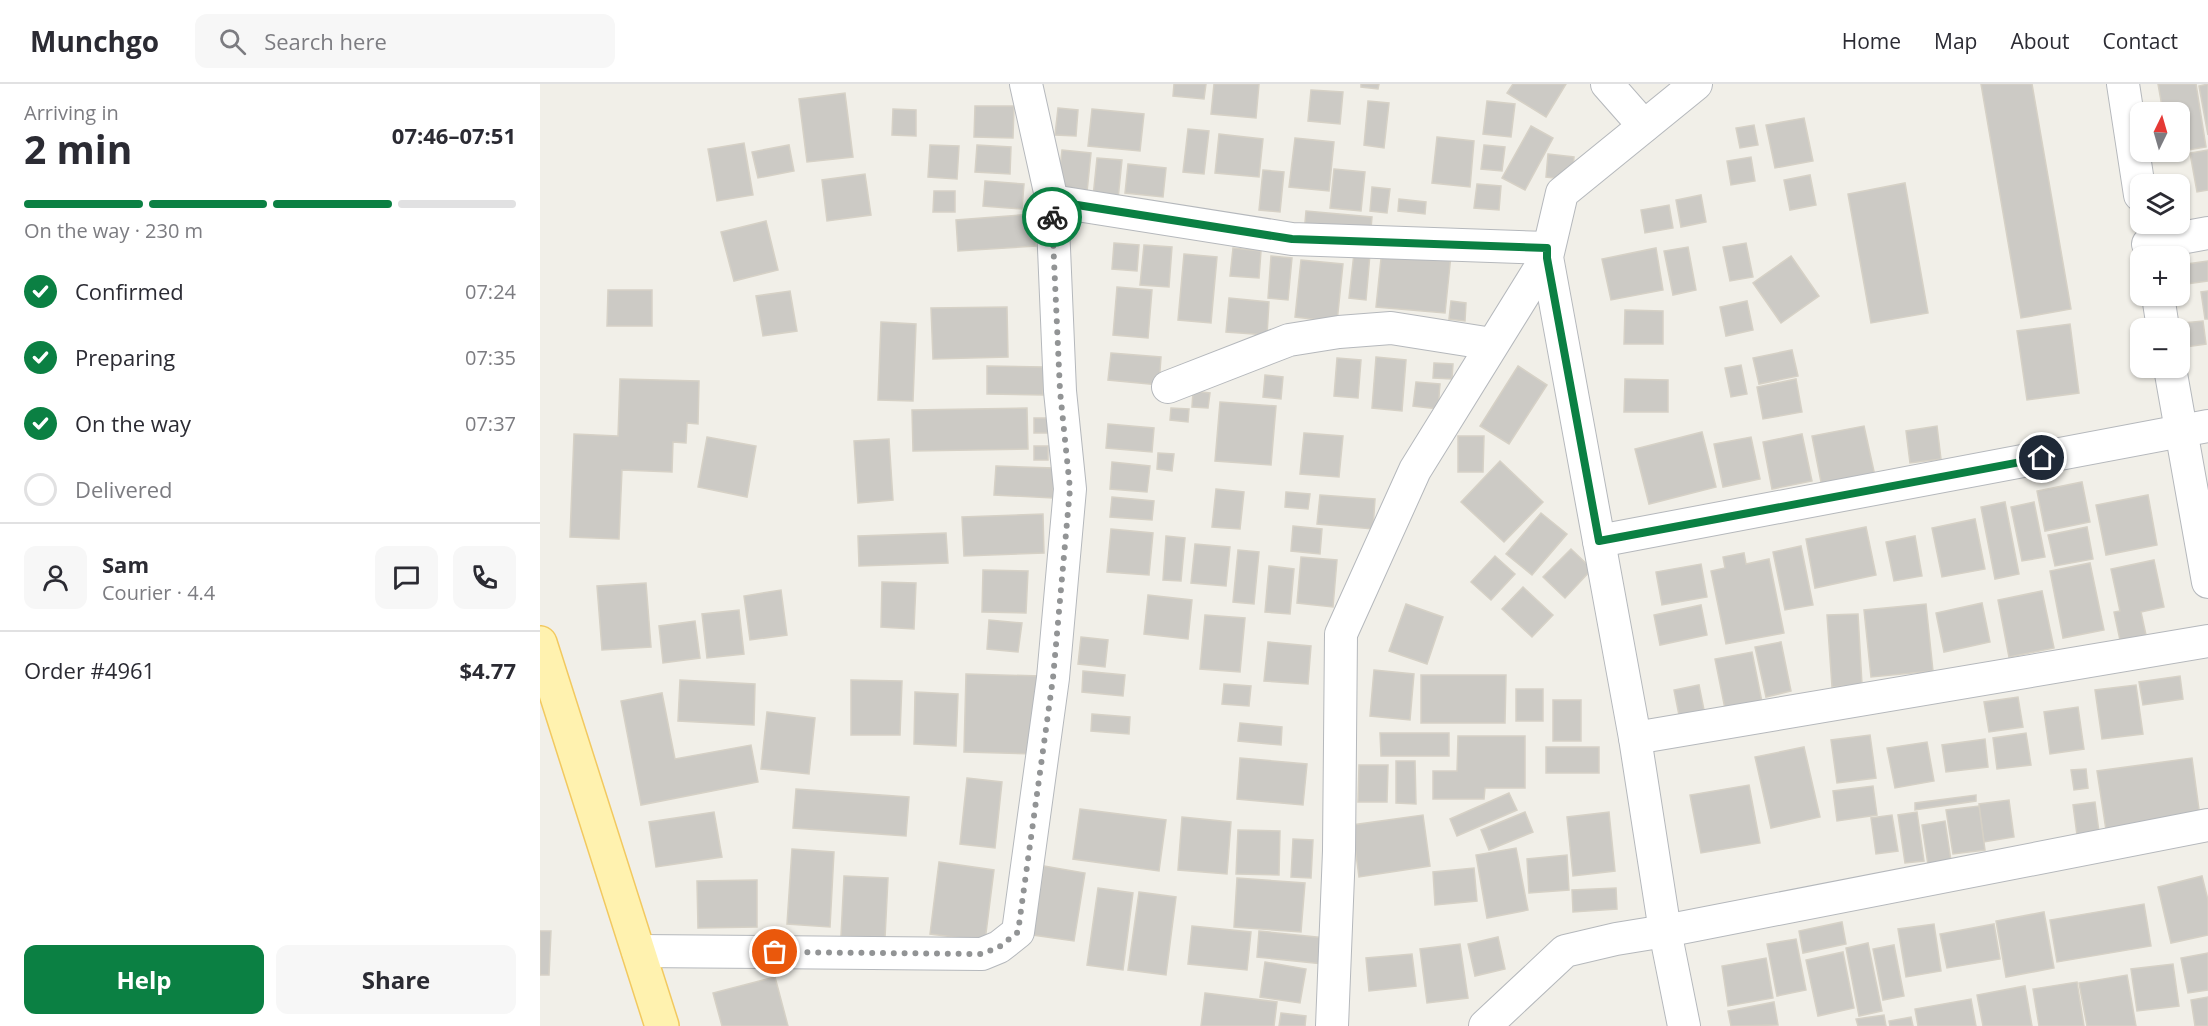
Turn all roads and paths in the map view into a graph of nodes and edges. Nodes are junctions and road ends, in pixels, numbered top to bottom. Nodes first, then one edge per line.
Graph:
1 (1026, 84) edge
2 (1607, 84) edge
3 (1696, 84) edge
4 (2123, 84) edge
5 (1644, 126) junction
6 (2137, 174) edge
7 (1052, 201) junction
8 (2208, 233) edge
9 (2148, 241) edge
10 (1547, 253) junction
11 (1492, 344) junction
12 (2174, 378) edge
13 (1167, 387) dead end
14 (2195, 429) edge
15 (1599, 541) junction
16 (2208, 582) edge
17 (2208, 641) edge
18 (543, 660) edge
19 (1635, 738) junction
20 (2208, 825) edge
21 (1665, 931) junction
22 (638, 951) junction
23 (662, 1026) edge
24 (1332, 1026) edge
25 (1485, 1026) edge
26 (1684, 1026) edge

1 - 7 street
2 - 5 street
3 - 5 street
4 - 6 street
5 - 10 street
7 - 10 street
7 - 22 street
8 - 9 street
10 - 11 street
10 - 15 street
11 - 13 street
11 - 24 street
12 - 14 street
14 - 15 street
14 - 16 street
15 - 19 street
17 - 19 street
18 - 22 main road
19 - 21 street
20 - 21 street
21 - 25 street
21 - 26 street
22 - 23 main road

